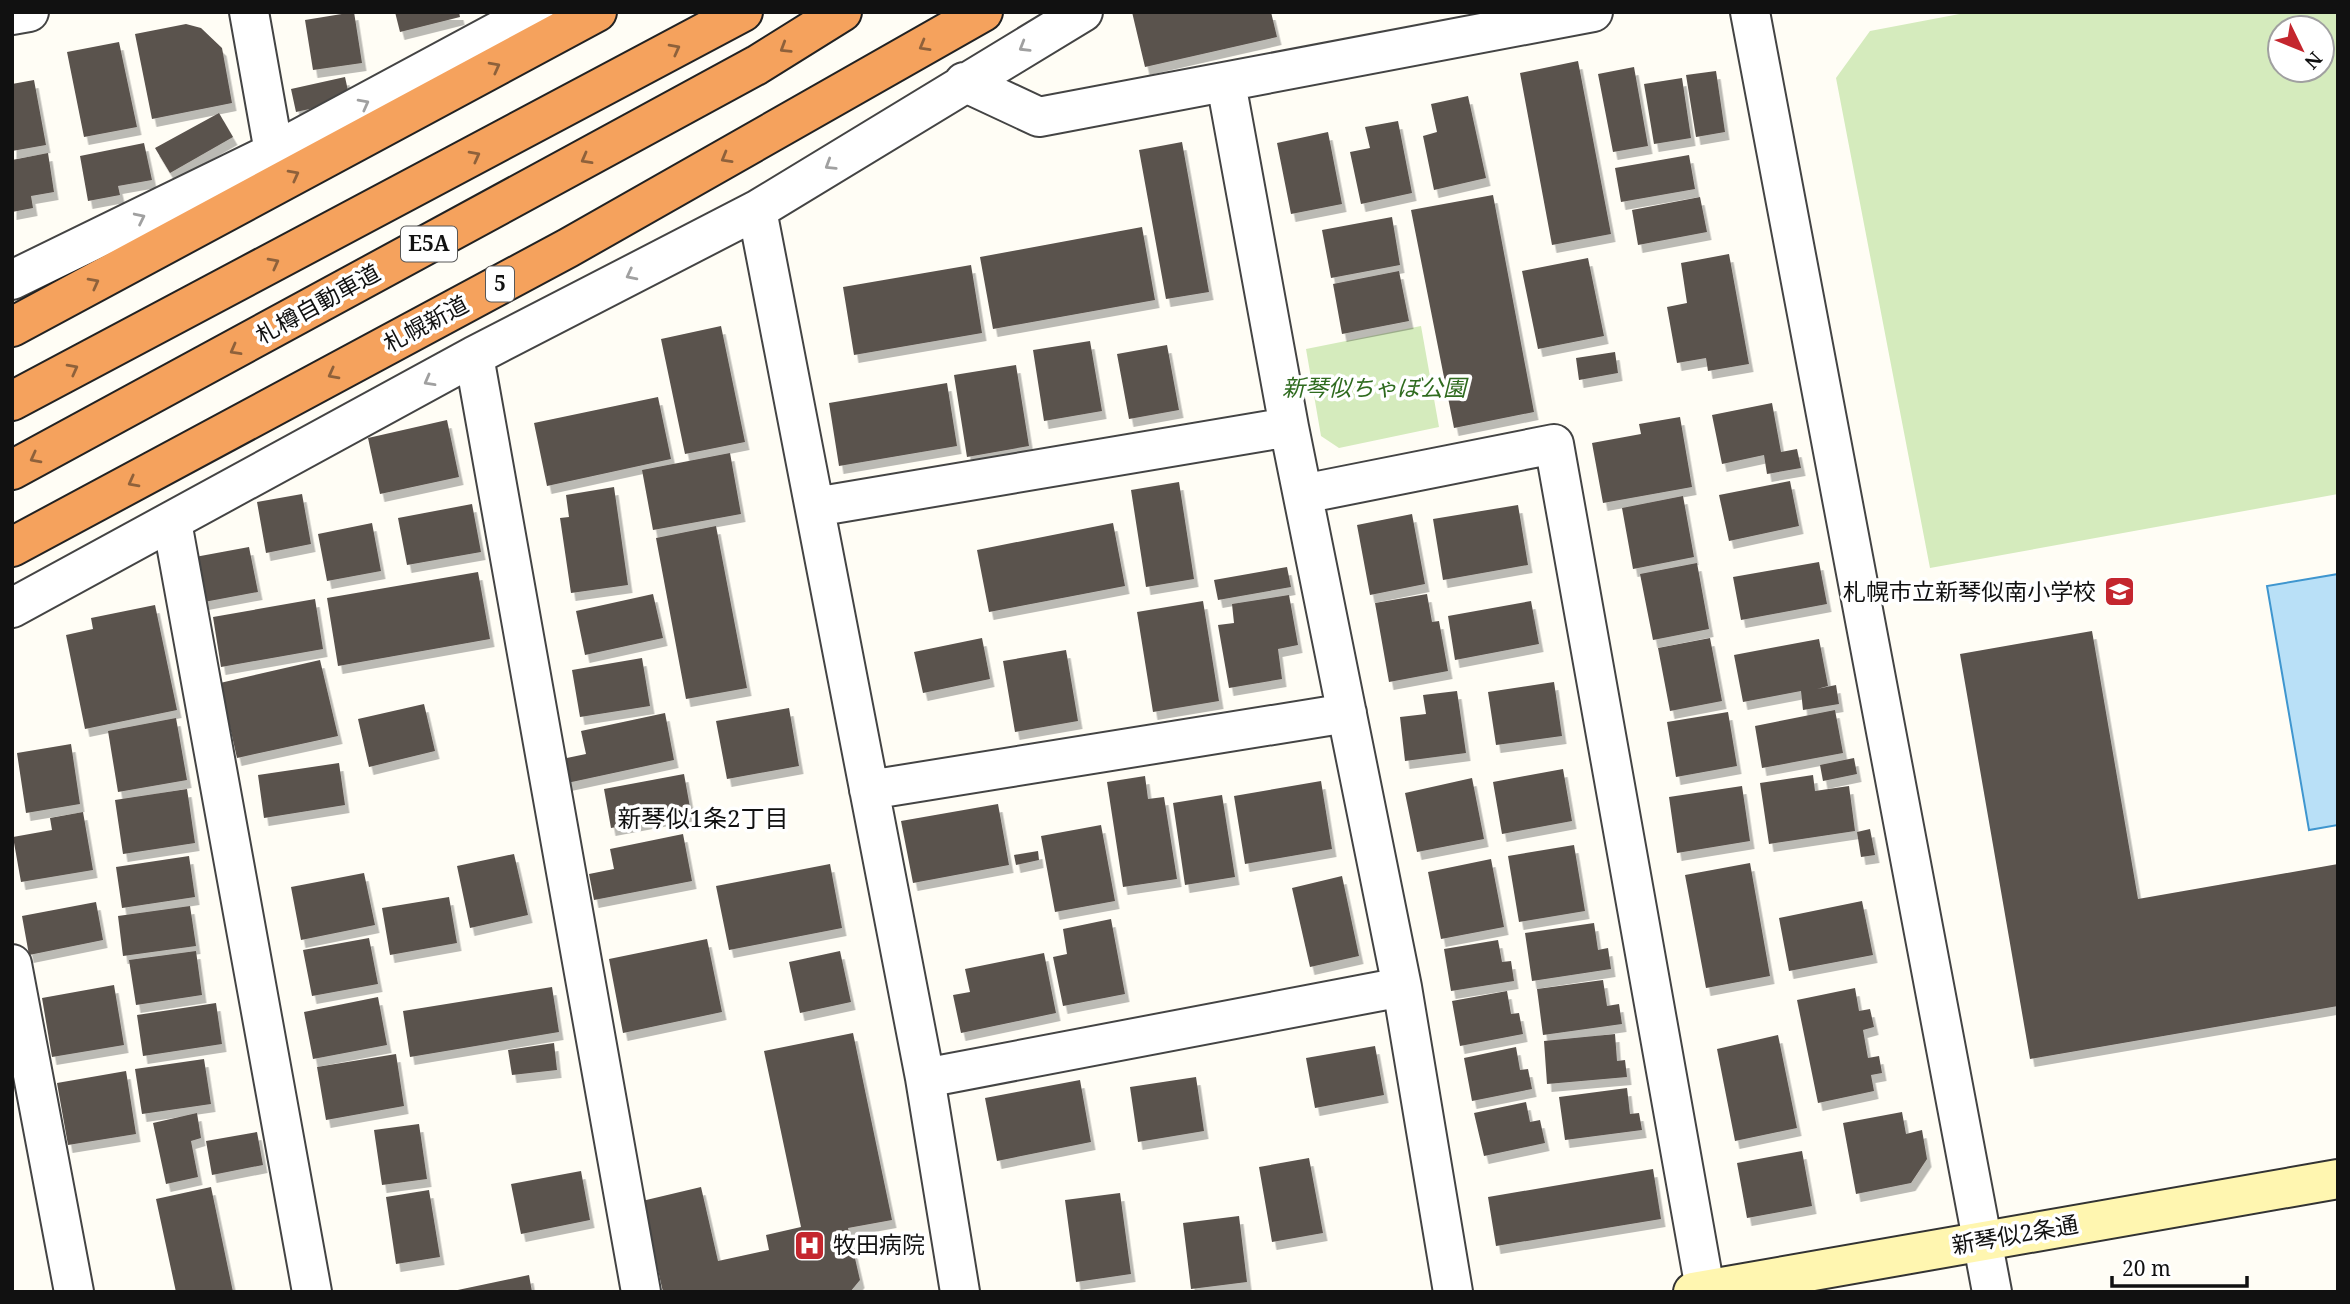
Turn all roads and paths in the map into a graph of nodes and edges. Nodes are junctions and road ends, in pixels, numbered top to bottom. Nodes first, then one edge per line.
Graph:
1 (29, 12) edge
2 (250, 12) edge
3 (534, 12) edge
4 (597, 12) edge
5 (743, 12) edge
6 (842, 12) edge
7 (983, 12) edge
8 (1083, 12) edge
9 (1593, 12) edge
10 (1750, 12) edge
11 (12, 15) edge
12 (964, 82) junction
13 (1226, 83) junction
14 (274, 152) junction
15 (757, 210) junction
16 (12, 280) edge
17 (12, 327) edge
18 (474, 356) junction
19 (12, 401) edge
20 (1289, 427) junction
21 (12, 470) edge
22 (1303, 494) junction
23 (815, 507) junction
24 (172, 522) junction
25 (12, 547) edge
26 (12, 608) edge
27 (1347, 713) junction
28 (869, 790) junction
29 (12, 964) edge
30 (1402, 987) junction
31 (925, 1078) junction
32 (2338, 1179) edge
33 (1982, 1241) junction
34 (1699, 1291) edge
35 (74, 1292) edge
36 (312, 1292) edge
37 (641, 1292) edge
38 (960, 1292) edge
39 (1453, 1292) edge
40 (1993, 1292) edge

1 - 11 street
2 - 14 street
14 -> 3 street
17 -> 4 highway
19 -> 5 highway, E5A
6 -> 21 highway, 札樽自動車道 / E5A
7 -> 25 highway, 札幌新道 / 5
8 -> 12 street
9 - 13 street
10 - 33 street
12 - 13 street
12 -> 15 street
13 - 20 street
16 -> 14 street
15 -> 18 street
15 - 23 street
18 -> 24 street
18 - 37 street
20 - 22 street
20 - 23 street
22 - 27 street
22 - 34 street
23 - 28 street
24 - 26 street
24 - 36 street
27 - 28 street
27 - 30 street
28 - 31 street
29 - 35 street
30 - 31 street
30 - 39 street
31 - 38 street
32 - 33 street, 新琴似2条通
33 - 34 street, 新琴似2条通
33 - 40 street

